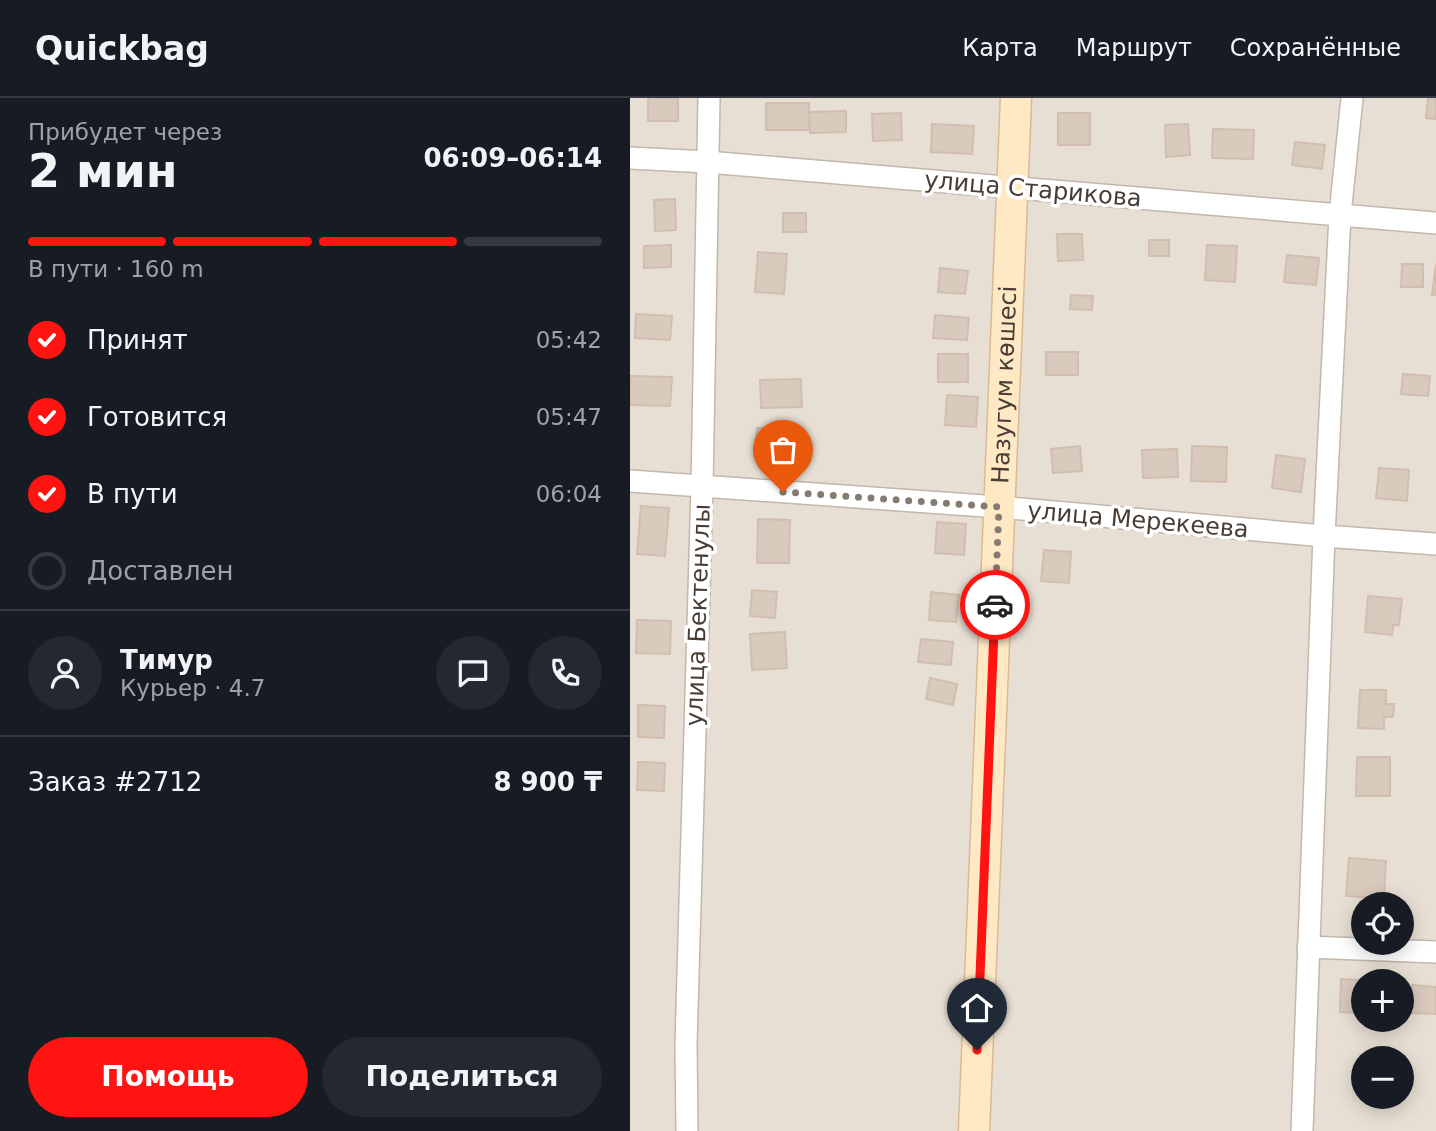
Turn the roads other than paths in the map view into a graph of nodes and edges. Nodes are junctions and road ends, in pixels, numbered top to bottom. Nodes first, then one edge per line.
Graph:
1 (709, 98) edge
2 (1016, 98) edge
3 (1352, 98) edge
4 (630, 158) edge
5 (707, 162) junction
6 (1012, 187) junction
7 (1340, 215) junction
8 (1436, 223) edge
9 (630, 481) edge
10 (702, 487) junction
11 (999, 507) junction
12 (1324, 536) junction
13 (1436, 544) edge
14 (1308, 947) junction
15 (1436, 952) edge
16 (687, 1131) edge
17 (974, 1131) edge
18 (1303, 1131) edge

1 - 5 street, улица Бектенулы
2 - 6 street, Назугум көшесі
3 - 7 street
4 - 5 street, улица Старикова
5 - 6 street, улица Старикова
5 - 10 street, улица Бектенулы
6 - 7 street, улица Старикова
6 - 11 street, Назугум көшесі
7 - 8 street, улица Старикова
7 - 12 street
9 - 10 street, улица Мерекеева
10 - 11 street, улица Мерекеева
10 - 16 street, улица Бектенулы
11 - 12 street, улица Мерекеева
11 - 17 street, Назугум көшесі
12 - 13 street, улица Мерекеева
12 - 14 street
14 - 15 street
14 - 18 street

